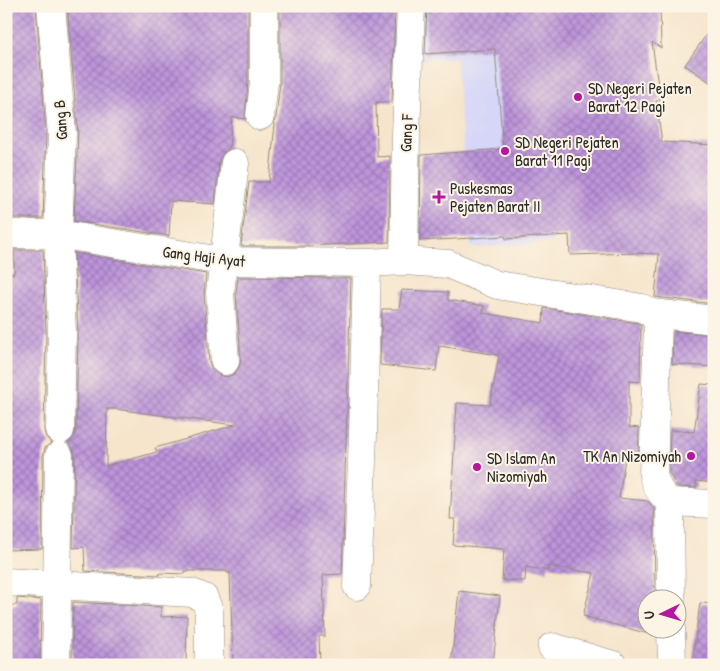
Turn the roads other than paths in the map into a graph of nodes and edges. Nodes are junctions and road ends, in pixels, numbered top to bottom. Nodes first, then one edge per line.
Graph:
1 (51, 6) edge
2 (264, 6) edge
3 (411, 6) edge
4 (260, 116) dead end
5 (234, 163) dead end
6 (6, 234) edge
7 (58, 234) junction
8 (222, 261) junction
9 (404, 261) junction
10 (367, 263) junction
11 (652, 313) junction
12 (714, 320) edge
13 (225, 361) dead end
14 (60, 430) dead end
15 (59, 456) dead end
16 (670, 502) junction
17 (714, 504) edge
18 (6, 582) edge
19 (58, 584) junction
20 (357, 586) dead end
21 (671, 588) edge
22 (671, 638) edge
23 (552, 647) dead end
24 (56, 665) edge
25 (209, 665) edge
26 (613, 665) edge
27 (672, 665) edge

1 - 7 street, Gang B
2 - 4 street
3 - 9 street, Gang F
5 - 8 street
6 - 7 street, Gang Haji Ayat
7 - 8 street, Gang Haji Ayat
7 - 14 street, Gang B
8 - 10 street, Gang Haji Ayat
8 - 13 street
9 - 10 street, Gang Haji Ayat
9 - 11 street, Gang Haji Ayat
10 - 20 street
11 - 12 street, Gang Haji Ayat
11 - 16 street
15 - 19 street
16 - 17 street
16 - 21 street
18 - 19 street
19 - 24 street
19 - 25 street
22 - 27 street
23 - 26 street

